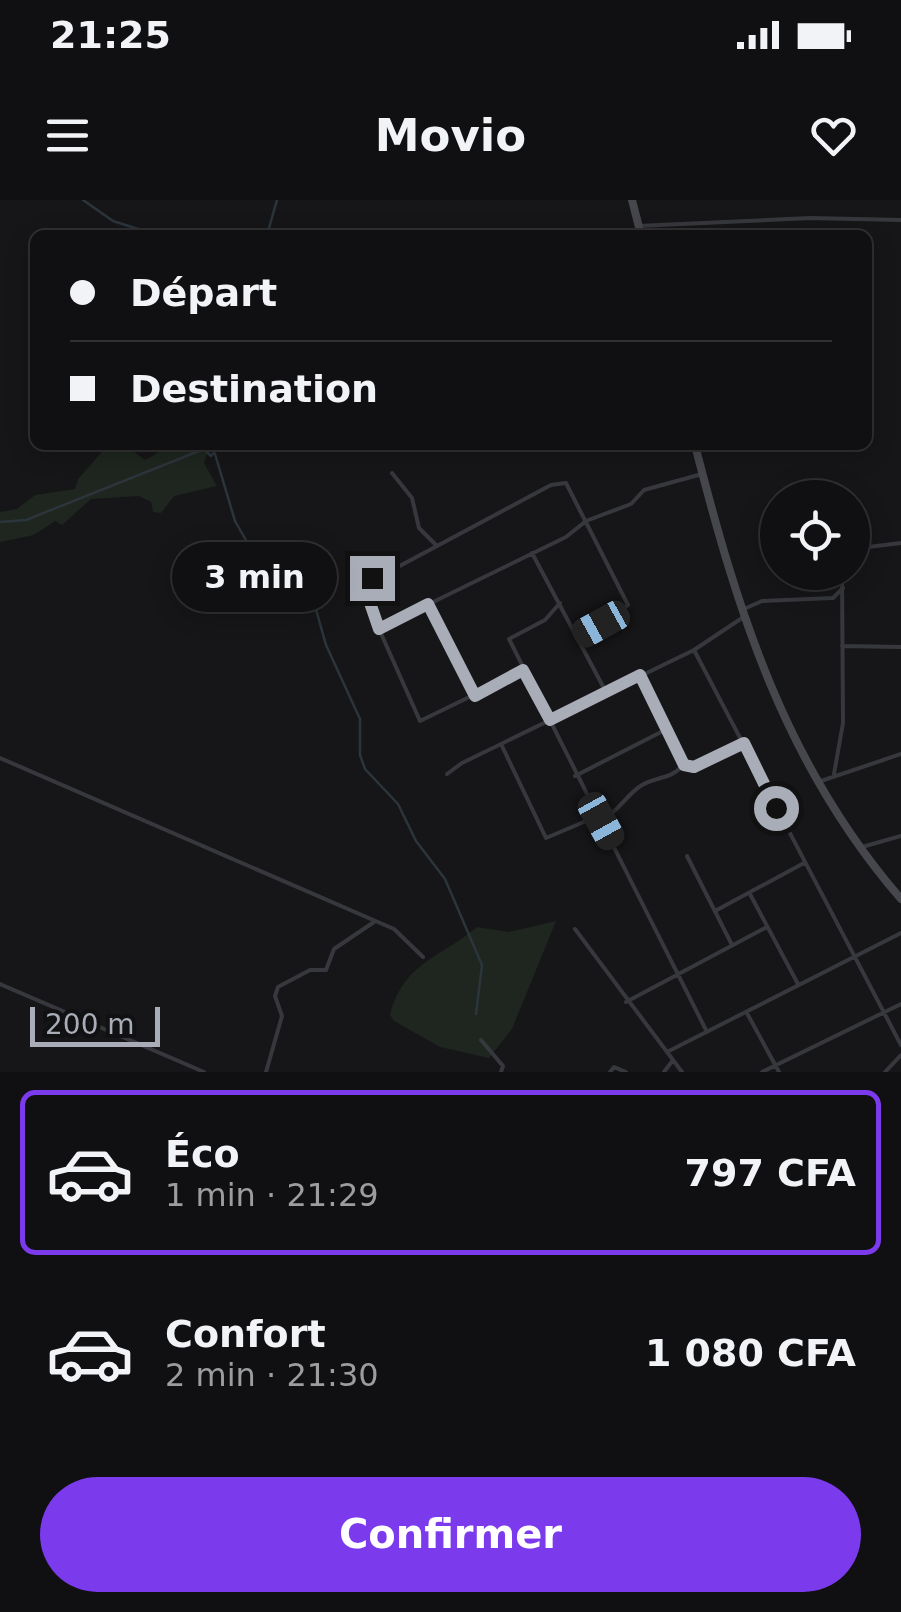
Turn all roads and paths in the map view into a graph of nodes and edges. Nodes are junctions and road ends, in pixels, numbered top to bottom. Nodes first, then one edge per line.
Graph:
1 (632, 200) edge
2 (901, 220) edge
3 (640, 230) edge
4 (653, 230) edge
5 (695, 450) edge
6 (392, 473) dead end
7 (702, 474) junction
8 (586, 521) junction
9 (901, 543) edge
10 (436, 545) junction
11 (870, 546) edge
12 (532, 553) junction
13 (841, 590) edge
14 (843, 590) edge
15 (833, 598) junction
16 (560, 603) junction
17 (428, 604) junction
18 (842, 609) junction
19 (741, 615) junction
20 (379, 629) junction
21 (577, 638) junction
22 (842, 646) junction
23 (901, 647) edge
24 (694, 650) junction
25 (523, 670) junction
26 (640, 675) junction
27 (606, 692) junction
28 (475, 696) junction
29 (550, 720) junction
30 (666, 729) junction
31 (744, 743) junction
32 (502, 746) junction
33 (901, 754) edge
34 (0, 758) edge
35 (684, 765) junction
36 (447, 774) dead end
37 (834, 774) junction
38 (576, 776) junction
39 (818, 782) junction
40 (600, 818) junction
41 (901, 836) edge
42 (861, 848) junction
43 (688, 856) dead end
44 (804, 863) junction
45 (750, 894) junction
46 (901, 899) edge
47 (715, 911) junction
48 (376, 922) junction
49 (767, 927) junction
50 (575, 929) dead end
51 (901, 933) edge
52 (732, 946) junction
53 (423, 957) dead end
54 (852, 958) junction
55 (679, 974) junction
56 (0, 984) edge
57 (798, 984) junction
58 (626, 1002) junction
59 (901, 1004) edge
60 (882, 1012) junction
61 (748, 1015) junction
62 (707, 1032) junction
63 (480, 1040) dead end
64 (901, 1045) edge
65 (667, 1052) junction
66 (901, 1056) edge
67 (673, 1060) junction
68 (775, 1065) junction
69 (204, 1072) edge
70 (266, 1072) edge
71 (501, 1072) edge
72 (610, 1072) edge
73 (626, 1072) edge
74 (664, 1072) edge
75 (682, 1072) edge
76 (762, 1072) edge
77 (779, 1072) edge
78 (885, 1072) edge

1 - 3 main road
2 - 4 street
5 - 7 main road
6 - 10 street
7 - 8 street
7 - 19 main road
8 - 10 street
8 - 12 street
8 - 21 street
9 - 11 street
10 - 20 street
12 - 16 street
12 - 17 street
13 - 15 street
14 - 18 street
15 - 18 street
15 - 19 street
16 - 21 street
16 - 25 street
17 - 20 street
17 - 28 street
18 - 22 street
19 - 24 street
19 - 39 main road
20 - 28 street
21 - 27 street
22 - 23 street
22 - 37 street
24 - 26 street
24 - 31 street
25 - 28 street
25 - 29 street
26 - 27 street
26 - 30 street
27 - 29 street
29 - 32 street
29 - 38 street
30 - 35 street
30 - 38 street
31 - 35 street
31 - 44 street
32 - 36 street
32 - 40 street
33 - 37 street
34 - 48 street
35 - 40 street
37 - 39 street
38 - 40 street
39 - 42 main road
40 - 55 street
41 - 42 street
42 - 46 main road
43 - 47 street
44 - 45 street
44 - 54 street
45 - 47 street
45 - 49 street
47 - 52 street
48 - 53 street
48 - 70 street
49 - 52 street
49 - 57 street
50 - 58 street
51 - 54 street
52 - 55 street
54 - 57 street
54 - 60 street
55 - 58 street
55 - 62 street
56 - 69 street
57 - 61 street
58 - 65 street
59 - 60 street
60 - 64 street
60 - 68 street
61 - 62 street
61 - 68 street
62 - 65 street
63 - 71 street
65 - 67 street
66 - 78 street
67 - 74 street
67 - 75 street
68 - 76 street
68 - 77 street
72 - 73 street

